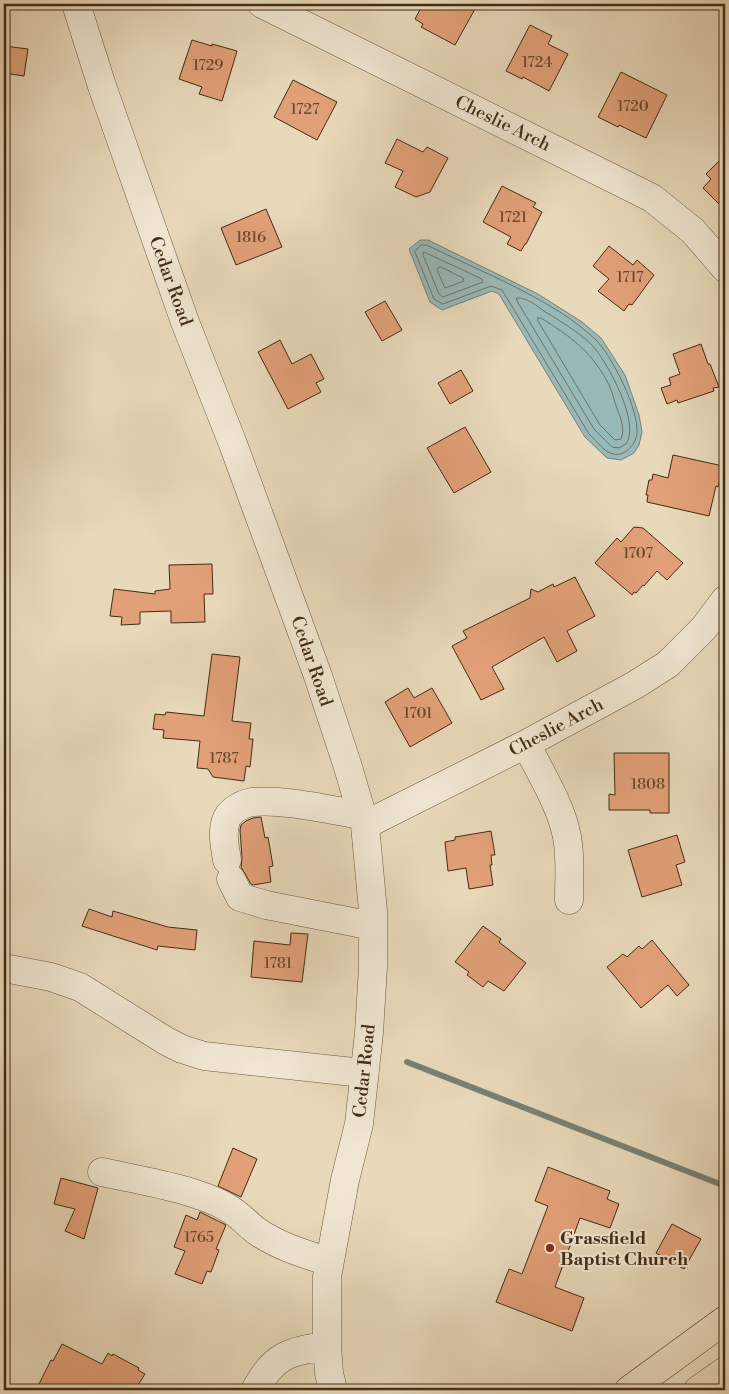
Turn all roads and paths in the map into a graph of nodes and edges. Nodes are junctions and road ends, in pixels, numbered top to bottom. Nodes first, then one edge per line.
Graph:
1 (76, 4) edge
2 (262, 4) edge
3 (725, 268) edge
4 (725, 600) edge
5 (526, 744) junction
6 (363, 820) junction
7 (568, 900) dead end
8 (373, 926) junction
9 (4, 968) edge
10 (363, 1073) junction
11 (102, 1172) dead end
12 (329, 1262) junction
13 (725, 1320) edge
14 (327, 1346) junction
15 (725, 1371) edge
16 (254, 1390) edge
17 (334, 1390) edge
18 (629, 1390) edge
19 (698, 1390) edge

1 - 6 street, Cedar Road
2 - 3 street, Cheslie Arch
4 - 5 street, Cheslie Arch
5 - 6 street, Cheslie Arch
5 - 7 street
6 - 8 street, Cedar Road
6 - 8 street
8 - 10 street, Cedar Road
9 - 10 street
10 - 12 street, Cedar Road
11 - 12 street
12 - 14 street, Cedar Road
13 - 18 main road
14 - 16 street
14 - 17 street, Cedar Road
15 - 19 main road

